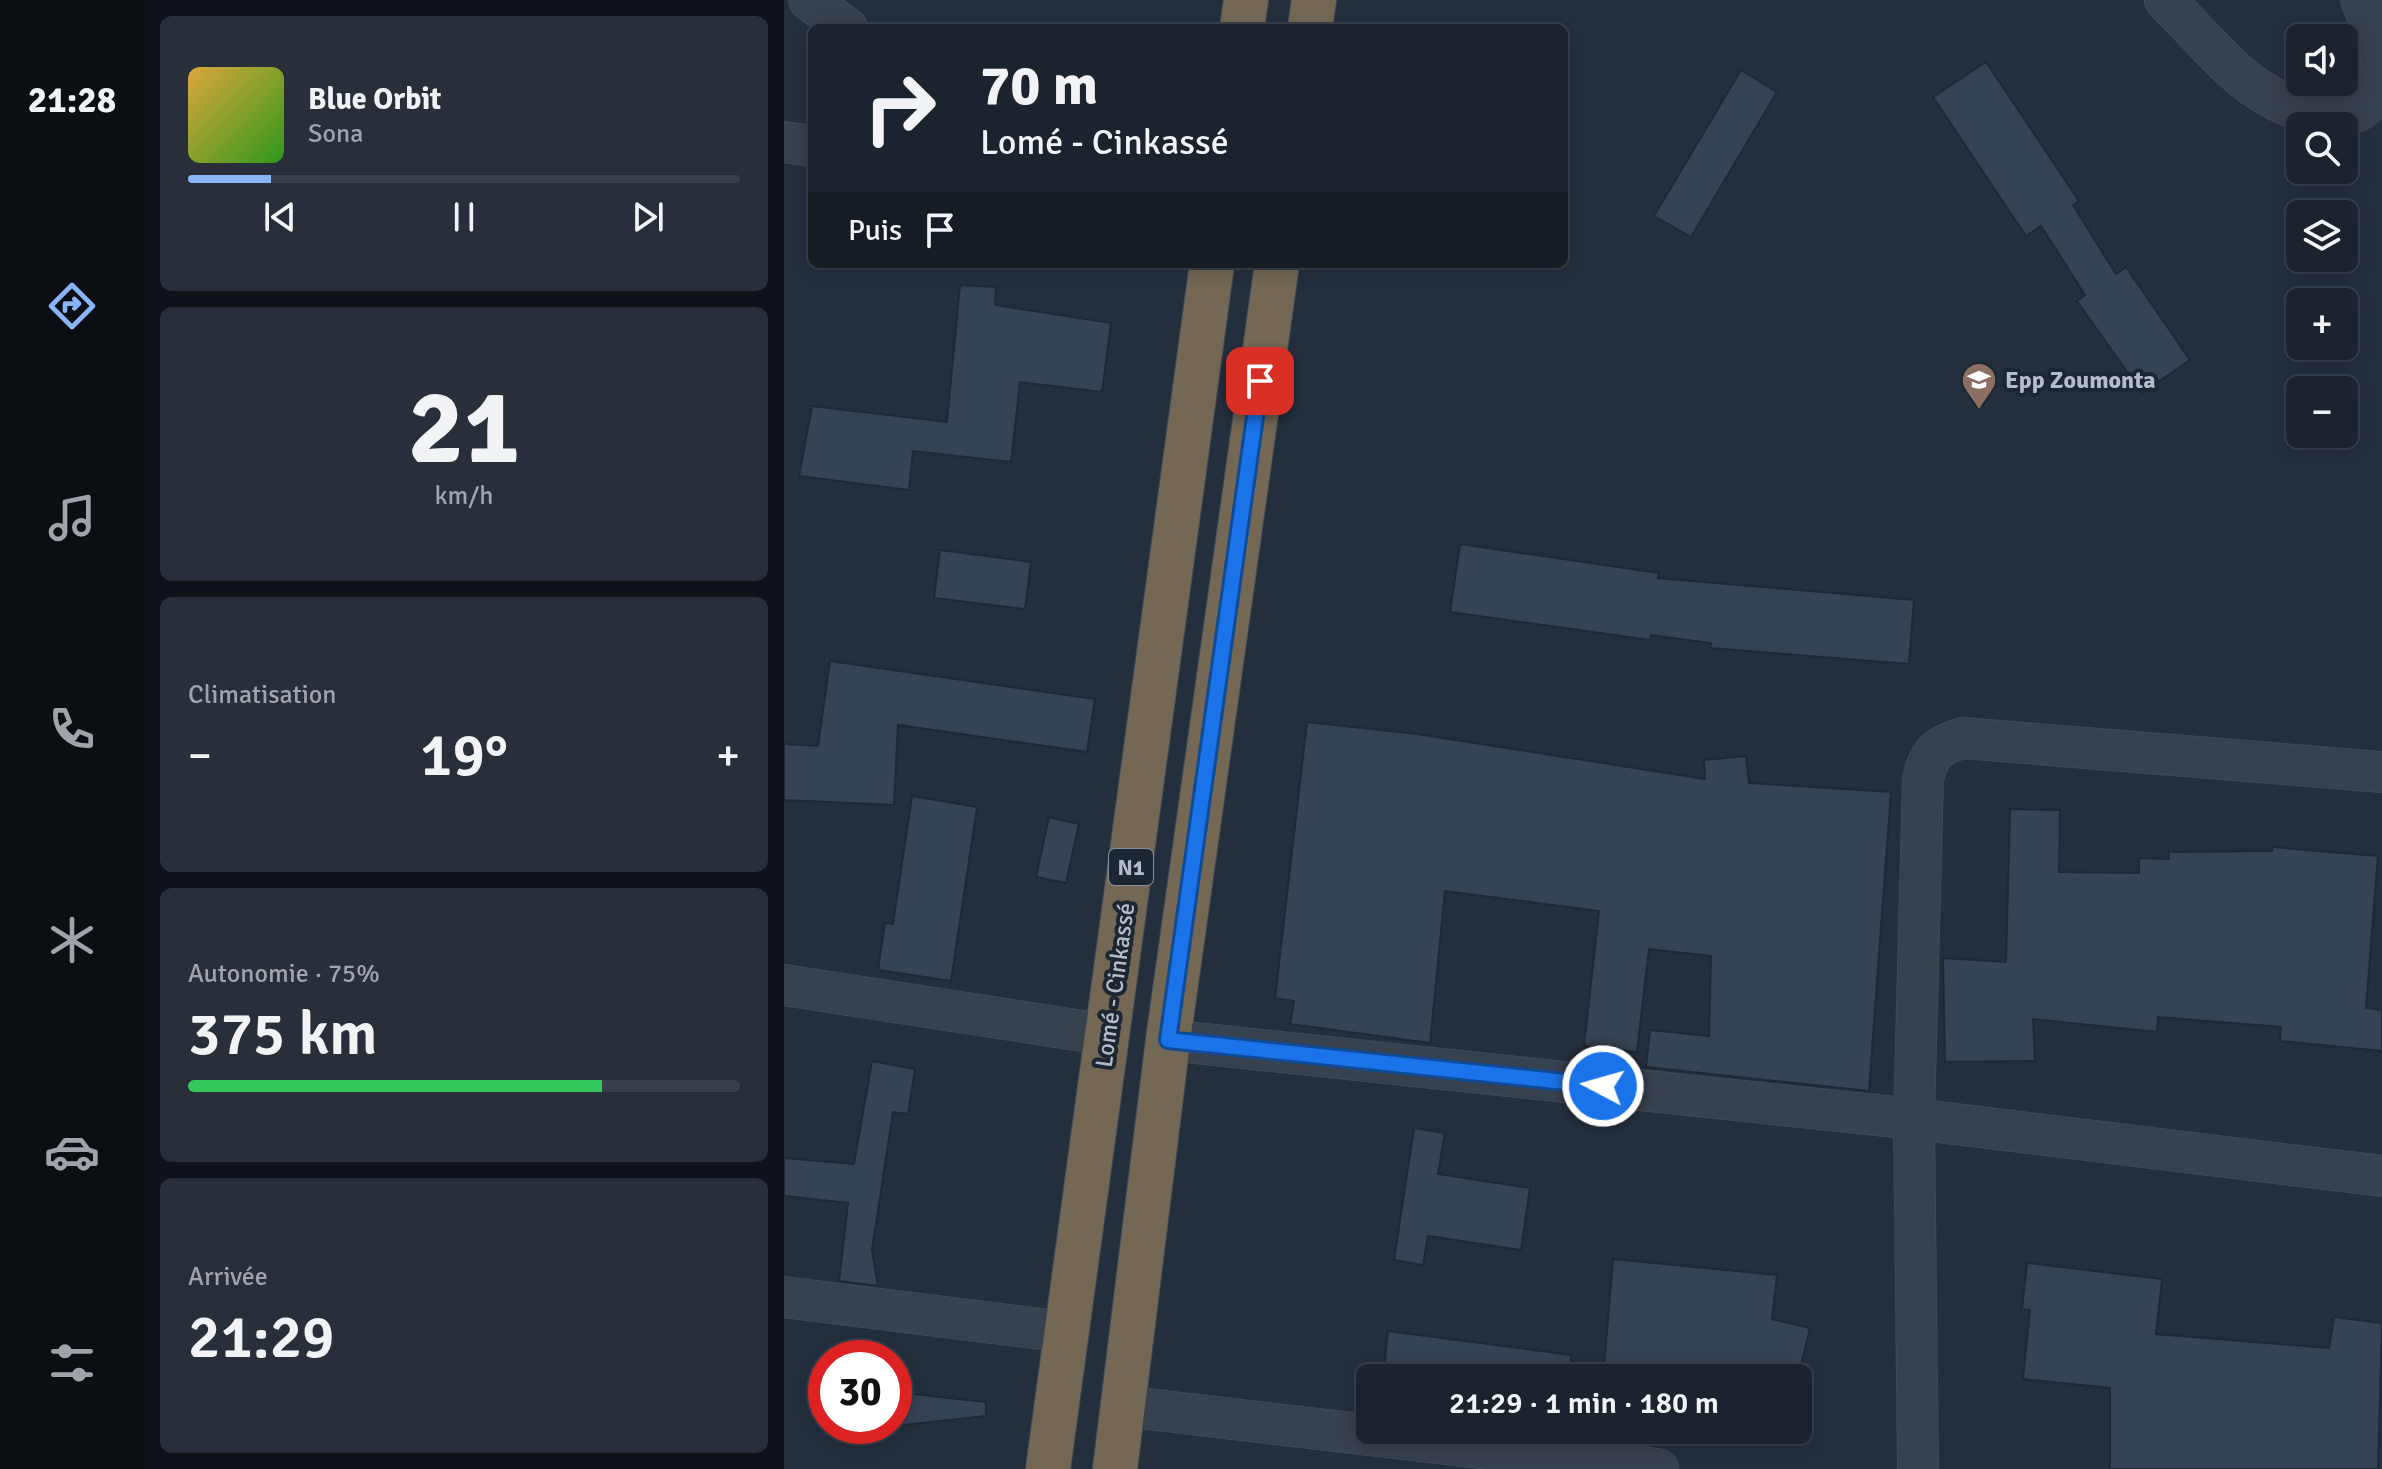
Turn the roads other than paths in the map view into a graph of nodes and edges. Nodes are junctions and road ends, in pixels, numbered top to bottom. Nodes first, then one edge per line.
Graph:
1 (809, 0) edge
2 (1246, 0) edge
3 (1314, 0) edge
4 (2165, 0) edge
5 (2361, 0) edge
6 (842, 24) edge
7 (1243, 24) edge
8 (1311, 24) edge
9 (784, 142) edge
10 (808, 145) edge
11 (1211, 268) edge
12 (1276, 268) edge
13 (1176, 547) junction
14 (1235, 556) junction
15 (2382, 772) edge
16 (784, 985) edge
17 (1108, 1035) junction
18 (1168, 1040) junction
19 (1914, 1119) junction
20 (2382, 1176) edge
21 (784, 1297) edge
22 (1065, 1332) junction
23 (1123, 1406) junction
24 (1048, 1469) edge
25 (1115, 1469) edge
26 (1658, 1469) edge
27 (1918, 1469) edge

1 - 6 street
2 - 7 highway
3 - 8 highway
4 - 5 street
9 - 10 street
11 - 13 highway, Lomé - Cinkassé / N1
12 - 14 highway, N1
13 - 14 highway
13 - 17 highway, Lomé - Cinkassé / N1
14 - 18 highway, N1
15 - 19 street
16 - 17 street
17 - 22 highway, Lomé - Cinkassé / N1
18 - 19 street
18 - 23 highway, N1
19 - 20 street
19 - 27 street
21 - 22 street
22 - 24 highway, Lomé - Cinkassé / N1
23 - 25 highway, N1
23 - 26 street

